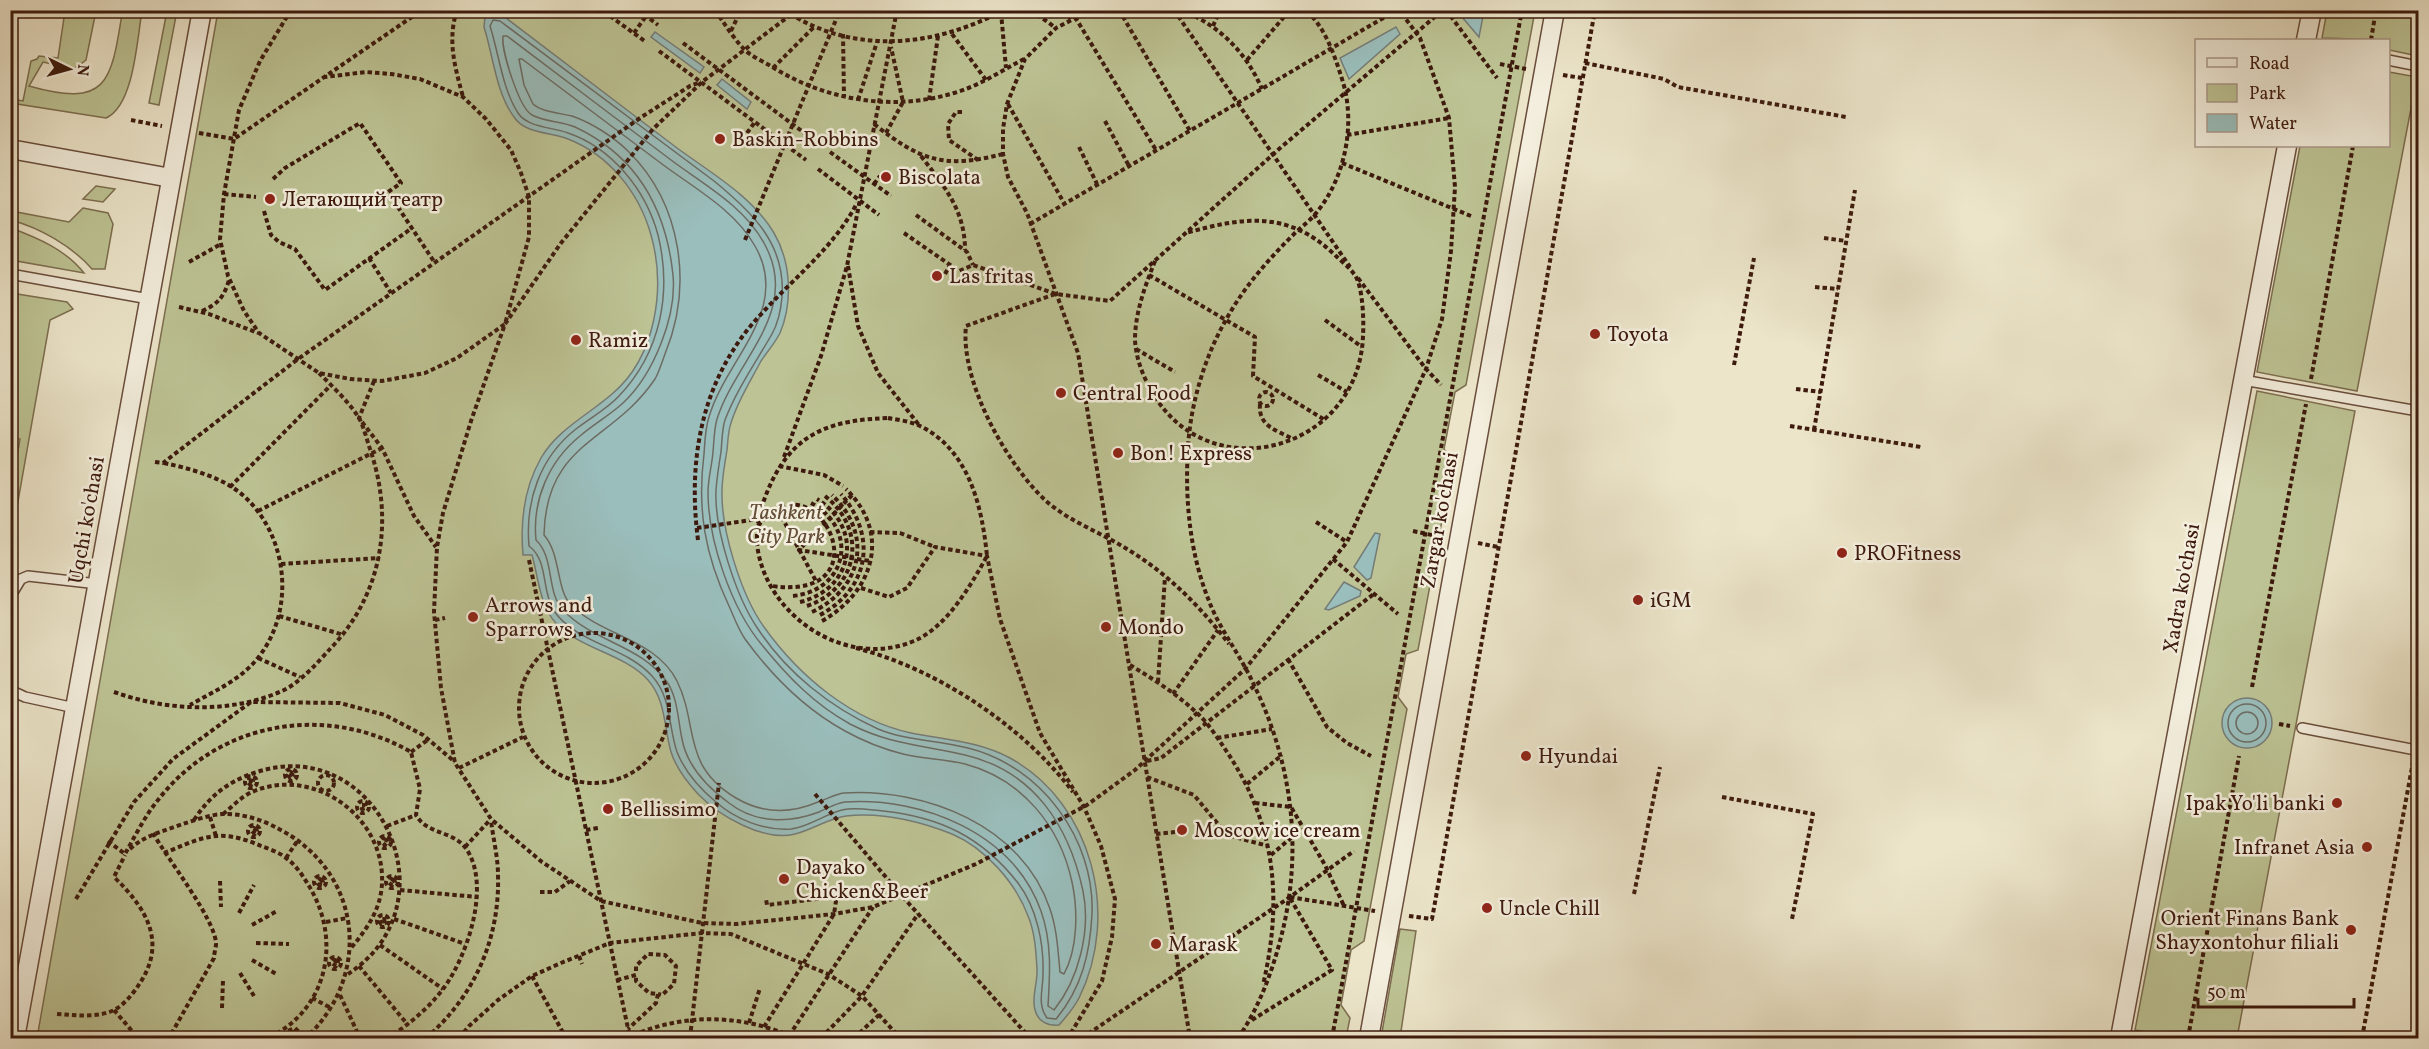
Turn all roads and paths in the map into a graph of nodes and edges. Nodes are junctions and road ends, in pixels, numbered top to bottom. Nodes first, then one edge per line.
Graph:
1 (12, 10) edge
2 (202, 10) edge
3 (291, 10) edge
4 (422, 10) edge
5 (457, 10) edge
6 (638, 10) edge
7 (715, 10) edge
8 (741, 10) edge
9 (784, 10) edge
10 (797, 10) edge
11 (840, 10) edge
12 (897, 10) edge
13 (1031, 10) edge
14 (1067, 10) edge
15 (1091, 10) edge
16 (1119, 10) edge
17 (1174, 10) edge
18 (1181, 10) edge
19 (1220, 10) edge
20 (1290, 10) edge
21 (1306, 10) edge
22 (1398, 10) edge
23 (1445, 10) edge
24 (1522, 10) edge
25 (1555, 10) edge
26 (1595, 10) edge
27 (2312, 10) edge
28 (2376, 10) edge
29 (1003, 11) edge
30 (1192, 12) edge
31 (790, 15) junction
32 (610, 16) dead end
33 (646, 16) junction
34 (1075, 17) junction
35 (10, 18) edge
36 (1070, 19) junction
37 (658, 25) dead end
38 (815, 26) junction
39 (1213, 26) junction
40 (1056, 28) junction
41 (831, 31) junction
42 (730, 32) junction
43 (1416, 32) junction
44 (634, 33) junction
45 (843, 34) junction
46 (952, 34) junction
47 (938, 36) junction
48 (2306, 39) edge
49 (2371, 39) edge
50 (646, 42) dead end
51 (878, 42) junction
52 (683, 43) dead end
53 (890, 43) junction
54 (743, 49) junction
55 (1333, 50) junction
56 (659, 51) dead end
57 (1025, 59) junction
58 (1246, 60) junction
59 (2390, 60) edge
60 (1585, 63) junction
61 (2418, 66) edge
62 (773, 68) junction
63 (1006, 68) junction
64 (718, 69) junction
65 (325, 77) junction
66 (1497, 78) dead end
67 (986, 80) junction
68 (702, 82) junction
69 (808, 87) junction
70 (1262, 89) junction
71 (1347, 93) junction
72 (463, 97) junction
73 (844, 97) junction
74 (858, 100) junction
75 (929, 100) junction
76 (878, 101) junction
77 (903, 102) junction
78 (1007, 104) junction
79 (1236, 104) junction
80 (962, 111) dead end
81 (1449, 117) junction
82 (1846, 117) dead end
83 (1105, 121) dead end
84 (755, 122) junction
85 (793, 124) junction
86 (874, 124) junction
87 (1190, 131) junction
88 (747, 133) dead end
89 (886, 133) junction
90 (1347, 135) junction
91 (212, 136) dead end
92 (234, 139) junction
93 (785, 143) junction
94 (818, 143) dead end
95 (1078, 147) dead end
96 (2287, 147) edge
97 (2353, 147) edge
98 (10, 149) edge
99 (1156, 150) junction
100 (830, 152) dead end
101 (1003, 154) junction
102 (921, 156) junction
103 (1271, 156) junction
104 (806, 160) dead end
105 (979, 160) junction
106 (1342, 163) junction
107 (1129, 166) junction
108 (818, 169) dead end
109 (864, 177) junction
110 (880, 177) dead end
111 (171, 178) junction
112 (273, 179) dead end
113 (874, 184) junction
114 (1098, 184) junction
115 (1855, 190) dead end
116 (224, 194) junction
117 (891, 196) dead end
118 (256, 197) dead end
119 (529, 197) junction
120 (859, 200) junction
121 (1064, 203) junction
122 (264, 211) dead end
123 (1455, 211) junction
124 (879, 215) dead end
125 (916, 215) dead end
126 (1314, 216) junction
127 (1471, 216) dead end
128 (1029, 224) junction
129 (412, 228) junction
130 (1298, 230) junction
131 (904, 232) dead end
132 (1186, 233) junction
133 (1824, 238) dead end
134 (745, 240) dead end
135 (1846, 241) junction
136 (221, 244) junction
137 (965, 250) junction
138 (369, 258) junction
139 (1754, 258) dead end
140 (1155, 261) junction
141 (189, 262) dead end
142 (435, 263) junction
143 (950, 265) junction
144 (974, 265) junction
145 (848, 266) junction
146 (10, 274) edge
147 (945, 274) dead end
148 (1149, 275) junction
149 (1356, 275) junction
150 (229, 279) junction
151 (1815, 287) dead end
152 (1838, 289) junction
153 (391, 293) junction
154 (1056, 294) junction
155 (149, 299) junction
156 (179, 307) dead end
157 (201, 312) junction
158 (1226, 320) junction
159 (1325, 320) dead end
160 (505, 324) junction
161 (259, 333) junction
162 (1363, 348) junction
163 (1136, 349) junction
164 (298, 359) junction
165 (1734, 365) dead end
166 (1426, 369) junction
167 (1175, 372) dead end
168 (319, 373) junction
169 (1318, 375) dead end
170 (2243, 380) junction
171 (374, 381) junction
172 (331, 385) junction
173 (1441, 386) dead end
174 (1796, 388) dead end
175 (1272, 392) junction
176 (1347, 392) junction
177 (1821, 392) junction
178 (2308, 392) junction
179 (1260, 404) junction
180 (2418, 411) edge
181 (359, 418) junction
182 (1325, 420) junction
183 (919, 425) junction
184 (1790, 426) dead end
185 (1814, 430) junction
186 (1189, 432) junction
187 (1293, 440) junction
188 (1921, 447) dead end
189 (382, 448) junction
190 (372, 454) junction
191 (784, 459) junction
192 (155, 462) dead end
193 (163, 463) junction
194 (779, 466) junction
195 (230, 488) junction
196 (841, 494) dead end
197 (832, 495) dead end
198 (852, 495) junction
199 (825, 496) dead end
200 (817, 499) dead end
201 (847, 501) junction
202 (811, 503) dead end
203 (841, 507) junction
204 (778, 510) junction
205 (258, 511) junction
206 (834, 513) junction
207 (830, 517) junction
208 (758, 519) junction
209 (825, 522) junction
210 (1316, 522) dead end
211 (758, 527) junction
212 (697, 528) junction
213 (870, 532) junction
214 (1108, 538) junction
215 (699, 540) dead end
216 (1347, 542) junction
217 (935, 546) junction
218 (437, 547) junction
219 (799, 550) junction
220 (834, 554) junction
221 (987, 556) junction
222 (849, 557) junction
223 (380, 558) junction
224 (1333, 559) junction
225 (529, 560) dead end
226 (863, 560) junction
227 (870, 561) junction
228 (281, 564) junction
229 (1165, 576) junction
230 (816, 582) junction
231 (98, 584) junction
232 (772, 586) junction
233 (819, 588) junction
234 (861, 588) junction
235 (1375, 593) junction
236 (793, 596) dead end
237 (823, 596) junction
238 (10, 597) edge
239 (800, 602) dead end
240 (827, 604) junction
241 (807, 606) dead end
242 (830, 610) junction
243 (812, 612) dead end
244 (1398, 614) dead end
245 (820, 615) dead end
246 (832, 615) junction
247 (279, 616) junction
248 (445, 618) dead end
249 (435, 620) junction
250 (822, 621) dead end
251 (1218, 630) junction
252 (344, 635) junction
253 (841, 644) junction
254 (548, 648) junction
255 (1237, 655) junction
256 (258, 658) junction
257 (1288, 658) junction
258 (1129, 665) junction
259 (1245, 669) junction
260 (300, 677) junction
261 (1158, 682) junction
262 (1254, 685) junction
263 (2252, 687) dead end
264 (10, 690) edge
265 (114, 692) dead end
266 (1173, 694) junction
267 (251, 702) junction
268 (190, 705) junction
269 (75, 708) junction
270 (1198, 713) junction
271 (1206, 723) junction
272 (2302, 728) dead end
273 (1272, 729) junction
274 (523, 737) junction
275 (1217, 738) junction
276 (429, 739) junction
277 (2416, 750) joint
278 (411, 752) junction
279 (1282, 755) junction
280 (1371, 756) dead end
281 (2239, 756) dead end
282 (1145, 762) junction
283 (455, 763) junction
284 (1660, 767) dead end
285 (459, 768) junction
286 (291, 775) junction
287 (330, 775) junction
288 (248, 777) junction
289 (1147, 777) junction
290 (577, 781) junction
291 (719, 783) dead end
292 (1247, 784) junction
293 (253, 788) junction
294 (322, 791) junction
295 (815, 794) dead end
296 (1722, 797) dead end
297 (368, 803) junction
298 (1255, 803) junction
299 (1084, 807) junction
300 (1291, 807) junction
301 (359, 812) junction
302 (222, 814) junction
303 (416, 814) junction
304 (210, 817) junction
305 (491, 819) junction
306 (194, 821) junction
307 (387, 826) junction
308 (598, 828) dead end
309 (586, 830) junction
310 (255, 831) junction
311 (1175, 832) dead end
312 (153, 833) junction
313 (1156, 834) junction
314 (216, 836) junction
315 (1293, 836) junction
316 (298, 840) junction
317 (108, 841) junction
318 (385, 842) junction
319 (1269, 846) junction
320 (465, 847) junction
321 (1354, 850) dead end
322 (165, 854) junction
323 (125, 855) junction
324 (1270, 855) junction
325 (286, 858) junction
326 (1327, 870) junction
327 (332, 876) junction
328 (220, 881) dead end
329 (570, 881) junction
330 (392, 882) junction
331 (319, 884) junction
332 (254, 885) dead end
333 (400, 890) junction
334 (540, 892) dead end
335 (1634, 894) dead end
336 (902, 896) junction
337 (477, 897) junction
338 (1290, 897) junction
339 (76, 898) dead end
340 (766, 898) dead end
341 (601, 901) junction
342 (1344, 906) junction
343 (220, 907) dead end
344 (873, 907) junction
345 (1274, 907) junction
346 (1356, 908) junction
347 (277, 911) dead end
348 (239, 913) dead end
349 (834, 914) junction
350 (918, 914) junction
351 (1391, 914) junction
352 (347, 918) junction
353 (377, 919) junction
354 (394, 919) junction
355 (1792, 919) dead end
356 (326, 922) junction
357 (702, 923) junction
358 (388, 925) junction
359 (252, 926) dead end
360 (702, 933) junction
361 (256, 943) dead end
362 (610, 943) junction
363 (290, 944) dead end
364 (465, 944) junction
365 (380, 945) junction
366 (350, 949) junction
367 (579, 956) junction
368 (252, 960) dead end
369 (333, 963) junction
370 (582, 964) dead end
371 (803, 964) junction
372 (349, 965) junction
373 (359, 966) junction
374 (1179, 971) junction
375 (637, 972) junction
376 (240, 973) dead end
377 (348, 974) junction
378 (828, 974) junction
379 (278, 975) dead end
380 (532, 976) junction
381 (223, 980) dead end
382 (617, 980) junction
383 (760, 988) dead end
384 (443, 989) junction
385 (17, 990) edge
386 (658, 993) junction
387 (339, 994) junction
388 (1260, 994) junction
389 (254, 996) dead end
390 (862, 996) junction
391 (312, 998) junction
392 (222, 1008) dead end
393 (331, 1008) junction
394 (114, 1010) junction
395 (57, 1014) dead end
396 (880, 1014) junction
397 (692, 1019) junction
398 (1251, 1021) junction
399 (748, 1023) junction
400 (408, 1025) junction
401 (764, 1027) junction
402 (290, 1030) junction
403 (628, 1030) junction
404 (789, 1036) junction
405 (170, 1037) edge
406 (2126, 1037) edge
407 (15, 1038) edge
408 (138, 1038) edge
409 (177, 1038) edge
410 (268, 1038) edge
411 (290, 1038) edge
412 (297, 1038) edge
413 (306, 1038) edge
414 (360, 1038) edge
415 (388, 1038) edge
416 (426, 1038) edge
417 (459, 1038) edge
418 (566, 1038) edge
419 (629, 1038) edge
420 (690, 1038) edge
421 (795, 1038) edge
422 (821, 1038) edge
423 (854, 1038) edge
424 (900, 1038) edge
425 (1030, 1038) edge
426 (1068, 1038) edge
427 (1082, 1038) edge
428 (1190, 1038) edge
429 (1238, 1038) edge
430 (1332, 1038) edge
431 (1369, 1038) edge
432 (2188, 1038) edge
433 (2362, 1038) edge

1 - 35 path
2 - 111 street, Uqchi ko'chasi
3 - 92 path
4 - 65 path
5 - 72 path
6 - 33 path
7 - 42 path
8 - 42 path
9 - 31 path
10 - 31 path
11 - 41 path
12 - 53 path
13 - 40 path
14 - 36 path
15 - 34 path
16 - 87 path
17 - 79 path
18 - 30 path
19 - 39 path
20 - 58 path
21 - 55 path
22 - 43 path
22 - 55 path
23 - 43 path
23 - 66 path
24 - 346 path
25 - 351 street, Zargar ko'chasi
26 - 60 path
27 - 48 street
28 - 49 path
29 - 46 path
29 - 63 path
30 - 39 path
31 - 38 path
31 - 54 path
32 - 44 path
33 - 37 path
33 - 44 path
34 - 36 path
34 - 99 path
36 - 40 path
38 - 41 path
38 - 62 path
39 - 58 path
40 - 57 path
41 - 45 path
41 - 69 path
42 - 54 path
43 - 71 path
43 - 81 path
44 - 50 path
45 - 51 path
45 - 73 path
46 - 47 path
46 - 67 path
47 - 53 path
47 - 75 path
51 - 53 path
51 - 74 path
52 - 64 path
53 - 76 path
53 - 77 path
54 - 62 path
54 - 64 path
55 - 70 path
55 - 71 path
56 - 68 path
57 - 63 path
57 - 78 path
58 - 70 path
59 - 61 lane
60 - 82 path
60 - 351 path
62 - 69 path
63 - 67 path
64 - 68 path
64 - 85 path
65 - 72 path
65 - 92 path
67 - 75 path
68 - 84 path
68 - 119 path
68 - 160 path
69 - 73 path
69 - 85 path
70 - 79 path
71 - 90 path
71 - 103 path
72 - 119 path
73 - 74 path
74 - 76 path
75 - 77 path
76 - 77 path
76 - 86 path
77 - 89 path
78 - 101 path
78 - 121 path
79 - 87 path
79 - 103 path
80 - 105 path
81 - 90 path
81 - 123 path
83 - 107 path
84 - 88 path
84 - 93 path
85 - 93 path
85 - 94 path
86 - 89 path
86 - 109 path
87 - 99 path
89 - 102 path
90 - 106 path
91 - 92 path
92 - 116 path
93 - 104 path
93 - 134 path
95 - 114 path
96 - 170 street, Xadra ko'chasi
97 - 178 path
98 - 111 street
99 - 107 path
100 - 109 path
101 - 105 path
101 - 128 path
102 - 105 path
102 - 137 path
103 - 126 path
103 - 132 path
106 - 123 path
106 - 126 path
107 - 114 path
108 - 120 path
109 - 113 path
109 - 120 path
110 - 113 path
111 - 155 street, Uqchi ko'chasi
112 - 129 path
113 - 117 path
114 - 121 path
115 - 135 path
116 - 118 path
116 - 136 path
119 - 142 path
119 - 160 path
120 - 124 path
120 - 145 path
120 - 212 path
121 - 128 path
122 - 138 path
123 - 127 path
123 - 166 path
125 - 137 path
126 - 130 path
126 - 149 path
128 - 154 path
129 - 138 path
129 - 142 path
130 - 132 path
130 - 149 path
130 - 158 path
131 - 143 path
132 - 140 path
133 - 135 path
135 - 152 path
136 - 141 path
136 - 150 path
137 - 144 path
138 - 153 path
139 - 165 path
140 - 148 path
140 - 154 path
142 - 153 path
143 - 144 path
143 - 147 path
144 - 154 path
145 - 183 path
145 - 191 path
146 - 155 lane
148 - 158 path
148 - 163 path
149 - 162 path
149 - 166 path
150 - 157 path
150 - 161 path
151 - 152 path
152 - 177 path
153 - 164 path
154 - 214 path
154 - 214 path
155 - 231 street, Uqchi ko'chasi
156 - 157 path
157 - 161 path
158 - 175 path
158 - 186 path
159 - 162 path
160 - 171 path
160 - 218 path
161 - 164 path
162 - 176 path
163 - 167 path
163 - 186 path
164 - 168 path
164 - 193 path
166 - 173 path
166 - 216 path
168 - 171 path
168 - 172 path
169 - 176 path
170 - 178 lane
170 - 406 street, Xadra ko'chasi
171 - 181 path
172 - 181 path
172 - 195 path
174 - 177 path
175 - 179 path
175 - 179 path
175 - 182 path
176 - 182 path
177 - 185 path
178 - 180 lane
178 - 263 path
179 - 187 path
181 - 189 path
181 - 190 path
182 - 187 path
183 - 191 path
183 - 221 path
184 - 185 path
185 - 188 path
186 - 187 path
186 - 255 path
189 - 190 path
189 - 218 path
190 - 205 path
190 - 223 path
191 - 194 path
192 - 193 path
193 - 195 path
194 - 198 path
194 - 208 path
195 - 205 path
196 - 201 path
197 - 203 path
198 - 201 path
198 - 213 path
199 - 203 path
200 - 206 path
201 - 203 path
201 - 226 path
202 - 207 path
203 - 206 path
203 - 222 path
204 - 209 path
204 - 211 path
204 - 219 path
205 - 228 path
206 - 207 path
206 - 222 path
207 - 209 path
207 - 222 path
208 - 211 path
208 - 212 path
209 - 219 path
209 - 220 path
210 - 216 path
211 - 232 path
212 - 215 path
213 - 217 path
213 - 227 path
214 - 229 path
214 - 258 path
216 - 224 path
217 - 221 path
217 - 234 path
218 - 249 path
219 - 220 path
219 - 230 path
220 - 222 path
220 - 230 path
221 - 253 path
221 - 299 path
222 - 226 path
222 - 233 path
222 - 237 path
222 - 240 path
223 - 228 path
223 - 252 path
224 - 235 path
224 - 259 path
225 - 254 path
226 - 227 path
226 - 242 path
227 - 234 path
228 - 247 path
229 - 251 path
229 - 261 path
230 - 232 path
230 - 233 path
231 - 238 lane
231 - 269 street, Uqchi ko'chasi
232 - 253 path
233 - 236 path
233 - 237 path
234 - 246 path
235 - 244 path
235 - 257 path
237 - 239 path
237 - 240 path
237 - 241 path
240 - 242 path
240 - 243 path
242 - 245 path
242 - 246 path
246 - 250 path
247 - 252 path
247 - 256 path
248 - 249 path
249 - 283 path
251 - 255 path
251 - 266 path
252 - 260 path
253 - 299 path
254 - 274 path
254 - 290 path
254 - 290 path
255 - 259 path
256 - 260 path
256 - 268 path
257 - 262 path
257 - 280 path
258 - 261 path
258 - 282 path
259 - 262 path
259 - 270 path
260 - 267 path
261 - 266 path
262 - 271 path
262 - 273 path
264 - 269 lane
265 - 268 path
266 - 270 path
267 - 268 path
267 - 276 path
267 - 317 path
269 - 385 street, Uqchi ko'chasi
270 - 271 path
270 - 282 path
271 - 275 path
271 - 282 path
272 - 277 lane
273 - 275 path
273 - 279 path
274 - 285 path
274 - 290 path
275 - 292 path
276 - 278 path
276 - 283 path
277 - 433 path
278 - 303 path
278 - 323 path
279 - 292 path
279 - 300 path
281 - 432 path
282 - 289 path
282 - 299 path
283 - 285 path
284 - 335 path
285 - 305 path
286 - 287 path
286 - 288 path
286 - 293 path
286 - 294 path
287 - 294 path
287 - 294 path
287 - 297 path
288 - 293 path
288 - 306 path
289 - 313 path
289 - 319 path
290 - 309 path
291 - 357 path
292 - 298 path
293 - 302 path
294 - 301 path
295 - 336 path
296 - 355 path
297 - 301 path
297 - 307 path
298 - 300 path
298 - 319 path
299 - 336 path
299 - 426 path
300 - 315 path
300 - 326 path
301 - 318 path
302 - 304 path
302 - 310 path
303 - 307 path
303 - 320 path
304 - 306 path
304 - 314 path
305 - 320 path
305 - 329 path
305 - 416 path
306 - 312 path
307 - 318 path
308 - 309 path
309 - 341 path
310 - 314 path
310 - 316 path
310 - 325 path
311 - 313 path
312 - 322 path
312 - 323 path
313 - 374 path
314 - 322 path
315 - 324 path
315 - 338 path
316 - 325 path
316 - 327 path
317 - 323 path
317 - 339 path
318 - 330 path
318 - 330 path
319 - 324 path
320 - 337 path
321 - 326 path
322 - 405 path
323 - 394 path
324 - 345 path
325 - 331 path
326 - 338 path
326 - 342 path
327 - 331 path
327 - 352 path
328 - 343 path
329 - 334 path
329 - 341 path
330 - 333 path
330 - 353 path
331 - 356 path
332 - 348 path
333 - 337 path
333 - 354 path
336 - 344 path
336 - 350 path
337 - 364 path
338 - 342 path
338 - 345 path
338 - 388 path
338 - 398 path
340 - 349 path
341 - 357 path
341 - 362 path
342 - 346 path
344 - 349 path
344 - 378 path
345 - 374 path
345 - 388 path
346 - 351 path
346 - 430 path
347 - 359 path
349 - 357 path
349 - 371 path
350 - 390 path
350 - 425 path
351 - 431 street, Zargar ko'chasi
352 - 356 path
352 - 366 path
353 - 358 path
353 - 366 path
354 - 358 path
354 - 364 path
356 - 369 path
357 - 360 path
358 - 365 path
360 - 362 path
360 - 371 path
360 - 397 path
361 - 363 path
362 - 367 path
362 - 382 path
364 - 384 path
365 - 373 path
365 - 384 path
366 - 372 path
367 - 370 path
367 - 380 path
368 - 379 path
369 - 372 path
369 - 391 path
371 - 378 path
371 - 401 path
372 - 377 path
373 - 377 path
373 - 400 path
374 - 427 path
374 - 428 path
375 - 382 path
375 - 386 path
375 - 386 path
376 - 389 path
377 - 387 path
378 - 390 path
378 - 404 path
380 - 417 path
380 - 418 path
381 - 392 path
382 - 403 path
383 - 399 path
384 - 400 path
385 - 407 street, Uqchi ko'chasi
386 - 403 path
387 - 393 path
387 - 414 path
388 - 398 path
390 - 396 path
390 - 422 path
391 - 393 path
391 - 402 path
393 - 413 path
394 - 395 path
394 - 408 path
396 - 423 path
396 - 424 path
397 - 399 path
397 - 419 path
397 - 420 path
398 - 429 path
399 - 401 path
400 - 415 path
401 - 404 path
402 - 410 path
402 - 411 path
402 - 412 path
403 - 419 path
404 - 421 path
405 - 409 path

